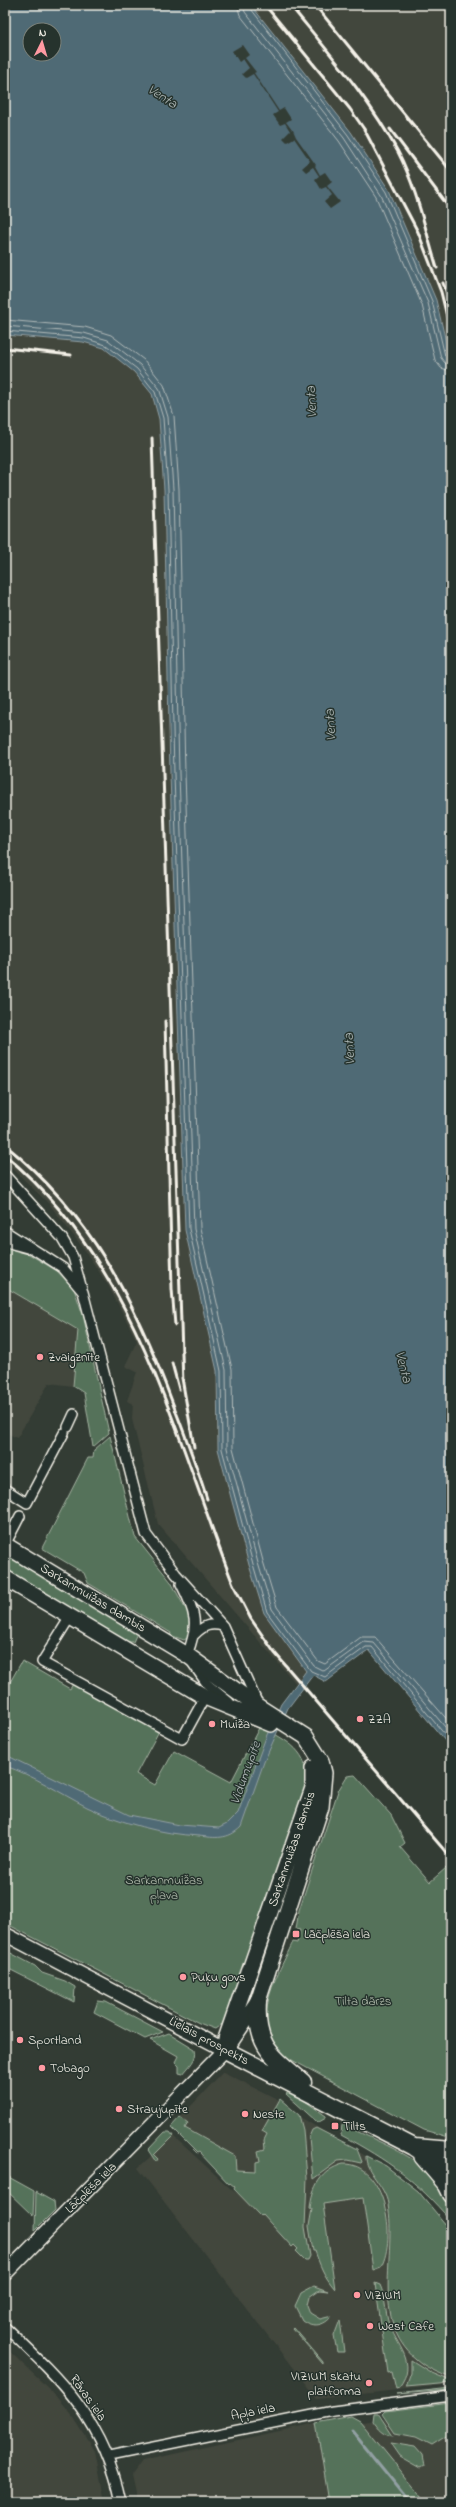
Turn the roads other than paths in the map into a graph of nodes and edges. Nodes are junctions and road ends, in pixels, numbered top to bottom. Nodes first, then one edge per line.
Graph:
1 (5, 1175) edge
2 (5, 1231) edge
3 (5, 1242) edge
4 (39, 1252) junction
5 (82, 1292) junction
6 (74, 1414) dead end
7 (5, 1489) edge
8 (24, 1509) junction
9 (5, 1545) edge
10 (176, 1574) junction
11 (5, 1578) edge
12 (70, 1617) junction
13 (223, 1626) junction
14 (194, 1635) junction
15 (187, 1655) junction
16 (206, 1697) junction
17 (237, 1708) junction
18 (263, 1713) junction
19 (290, 1730) junction
20 (5, 1934) edge
21 (258, 2001) junction
22 (225, 2050) junction
23 (324, 2100) junction
24 (414, 2147) junction
25 (451, 2150) edge
26 (451, 2158) edge
27 (451, 2172) edge
28 (451, 2195) edge
29 (5, 2274) edge
30 (5, 2327) edge
31 (451, 2396) edge
32 (109, 2456) junction
33 (121, 2502) edge

1 - 5 street
2 - 4 street
3 - 4 street
4 - 5 street
5 - 10 street
6 - 8 street
7 - 8 street
8 - 9 street
9 - 15 main road, Sarkanmuižas dambis
10 - 13 street
10 - 14 street
11 - 12 main road, Sarkanmuižas dambis
12 - 16 main road, Sarkanmuižas dambis
12 - 16 street
13 - 14 street
13 - 18 street
14 - 15 street
15 - 17 street
15 - 18 main road, Sarkanmuižas dambis
16 - 17 main road, Sarkanmuižas dambis
17 - 18 main road, Sarkanmuižas dambis
18 - 19 main road, Sarkanmuižas dambis
19 - 21 main road, Sarkanmuižas dambis
19 - 22 main road, Sarkanmuižas dambis
20 - 22 main road, Lielais prospekts
21 - 22 main road, Sarkanmuižas dambis
21 - 23 highway
22 - 23 highway, Lielais prospekts
22 - 29 main road, Lāčplēša iela
23 - 24 highway, Lielais prospekts
24 - 25 highway
24 - 26 highway
24 - 27 highway
24 - 28 main road
30 - 32 street, Rāvas iela
31 - 32 street, Apļa iela
32 - 33 street, Rāvas iela

